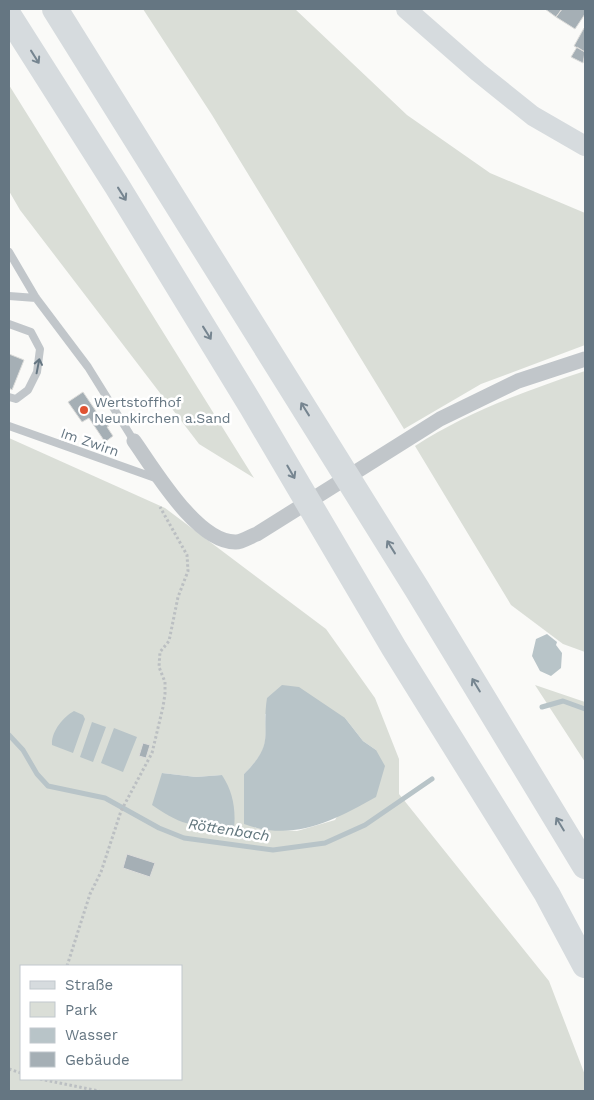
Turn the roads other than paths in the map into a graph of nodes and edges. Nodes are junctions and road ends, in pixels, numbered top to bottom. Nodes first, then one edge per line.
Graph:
1 (55, 9) edge
2 (406, 9) edge
3 (9, 16) edge
4 (585, 146) edge
5 (9, 252) edge
6 (9, 296) edge
7 (36, 298) junction
8 (9, 324) edge
9 (585, 359) edge
10 (9, 397) edge
11 (9, 426) edge
12 (134, 440) joint
13 (163, 481) junction
14 (585, 866) edge
15 (585, 965) edge

14 -> 1 highway
2 - 4 main road
3 -> 15 highway
5 - 7 lane
6 - 7 lane
7 - 12 lane
10 -> 8 lane
9 - 13 street
11 - 13 lane, Im Zwirn
12 - 13 street

